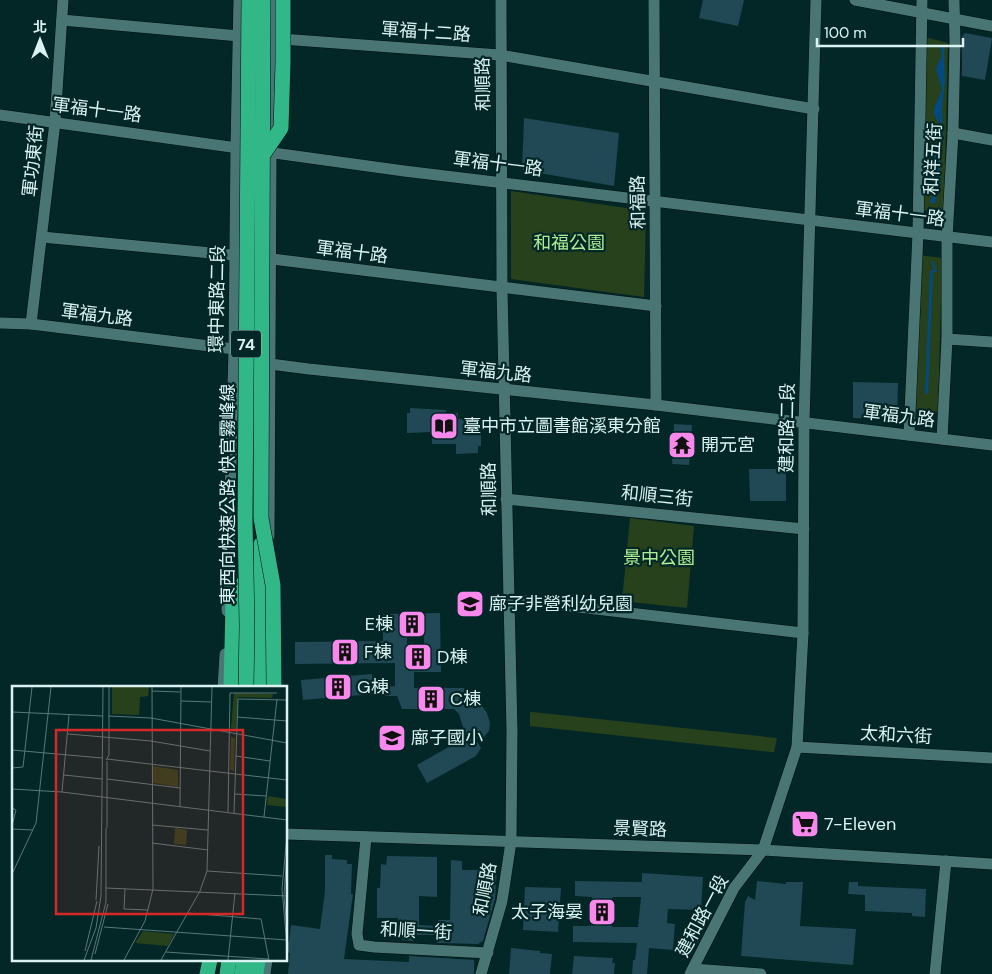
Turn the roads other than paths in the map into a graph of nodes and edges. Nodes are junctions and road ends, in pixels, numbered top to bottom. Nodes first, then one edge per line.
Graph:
1 (63, 0) edge
2 (239, 0) edge
3 (249, 0) edge
4 (262, 0) edge
5 (274, 0) edge
6 (283, 0) edge
7 (501, 0) edge
8 (654, 0) edge
9 (816, 0) edge
10 (855, 0) edge
11 (922, 0) edge
12 (954, 0) edge
13 (923, 13) junction
14 (955, 18) junction
15 (62, 20) junction
16 (992, 26) edge
17 (239, 36) junction
18 (274, 38) junction
19 (500, 55) junction
20 (654, 82) junction
21 (814, 109) junction
22 (0, 115) edge
23 (55, 122) junction
24 (952, 133) junction
25 (992, 140) edge
26 (236, 146) junction
27 (267, 155) junction
28 (502, 182) junction
29 (656, 202) junction
30 (810, 220) junction
31 (918, 233) junction
32 (42, 237) junction
33 (947, 238) junction
34 (992, 242) edge
35 (236, 255) junction
36 (271, 259) junction
37 (502, 288) junction
38 (656, 306) junction
39 (0, 323) edge
40 (31, 324) junction
41 (947, 339) junction
42 (992, 342) edge
43 (234, 349) junction
44 (270, 364) junction
45 (504, 390) junction
46 (656, 405) junction
47 (804, 422) junction
48 (909, 435) junction
49 (942, 440) junction
50 (992, 445) edge
51 (506, 498) junction
52 (261, 518) junction
53 (804, 529) junction
54 (247, 576) junction
55 (508, 599) junction
56 (803, 633) junction
57 (223, 686) edge
58 (231, 686) edge
59 (246, 686) edge
60 (261, 686) edge
61 (268, 686) edge
62 (274, 686) edge
63 (797, 748) junction
64 (992, 758) edge
65 (288, 834) edge
66 (366, 838) junction
67 (511, 842) junction
68 (763, 850) junction
69 (946, 861) junction
70 (992, 864) edge
71 (488, 953) junction
72 (692, 971) edge
73 (481, 974) edge
74 (761, 974) edge
75 (935, 974) edge

1 - 15 street, 軍功東街
2 - 17 street, 環中東路二段
3 - 54 highway, 東西向快速公路 快官霧峰線 / 74, bridge
4 - 27 highway, 東西向快速公路 快官霧峰線 / 74, bridge
5 - 18 street
6 - 27 highway, bridge
7 - 19 street, 和順路
8 - 20 street, 和福路
9 - 21 street, 建和路二段
10 - 13 street
11 - 13 street, 和祥五街
12 - 14 street, 和祥五街
13 - 14 street
13 - 31 street, 和祥五街
14 - 16 street
14 - 24 street, 和祥五街
15 - 17 street, 軍福十二路
15 - 23 street, 軍功東街
17 - 18 street, 軍福十二路
17 - 26 street, 環中東路二段
18 - 19 street, 軍福十二路
18 - 27 street
19 - 20 street, 軍福十二路
19 - 28 street, 和順路
20 - 21 street, 軍福十二路
20 - 29 street, 和福路
21 - 30 street, 建和路二段
22 - 23 street, 軍福十一路
23 - 26 street, 軍福十一路
23 - 32 street, 軍功東街
24 - 25 street
24 - 33 street, 和祥五街
26 - 27 street, 軍福十一路
26 - 35 street, 環中東路二段
27 - 28 street, 軍福十一路
27 - 36 street
27 - 52 highway, 東西向快速公路 快官霧峰線 / 74, bridge
28 - 29 street, 軍福十一路
28 - 37 street, 和順路
29 - 30 street, 軍福十一路
29 - 38 street, 和福路
30 - 31 street, 軍福十一路
30 - 47 street, 建和路二段
31 - 33 street, 軍福十一路
31 - 48 street, 和祥五街
32 - 35 street, 軍福十路
32 - 40 street, 軍功東街
33 - 34 street, 軍福十一路
33 - 41 street, 和祥五街
35 - 36 street, 軍福十路
35 - 43 street, 環中東路二段
36 - 37 street, 軍福十路
36 - 44 street
37 - 38 street, 軍福十路
37 - 45 street, 和順路
38 - 46 street, 和福路
39 - 40 street, 軍福九路
40 - 43 street, 軍福九路
41 - 42 street
41 - 49 street, 和祥五街
43 - 44 street, 軍福九路
43 - 57 street, 環中東路二段
44 - 45 street, 軍福九路
44 - 61 street
45 - 46 street, 軍福九路
45 - 51 street, 和順路
46 - 47 street, 軍福九路
47 - 48 street, 軍福九路
47 - 53 street, 建和路二段
48 - 49 street, 軍福九路
49 - 50 street, 軍福九路
51 - 53 street, 和順三街
51 - 55 street, 和順路
52 - 60 highway, 東西向快速公路 快官霧峰線 / 74, bridge
52 - 62 highway, bridge
53 - 56 street, 建和路二段
54 - 58 highway
54 - 59 highway, 東西向快速公路 快官霧峰線 / 74, bridge
55 - 56 street
55 - 67 street, 和順路
56 - 63 street, 建和路二段
63 - 64 street, 太和六街
63 - 68 street, 建和路二段
65 - 66 street, 景賢路
66 - 67 street, 景賢路
66 - 71 street, 和順一街
67 - 68 street, 景賢路
67 - 71 street, 和順路
68 - 69 street, 景賢路
68 - 72 street, 建和路一段
69 - 70 street, 景賢路
69 - 75 street
71 - 73 street, 和順路
72 - 74 street

